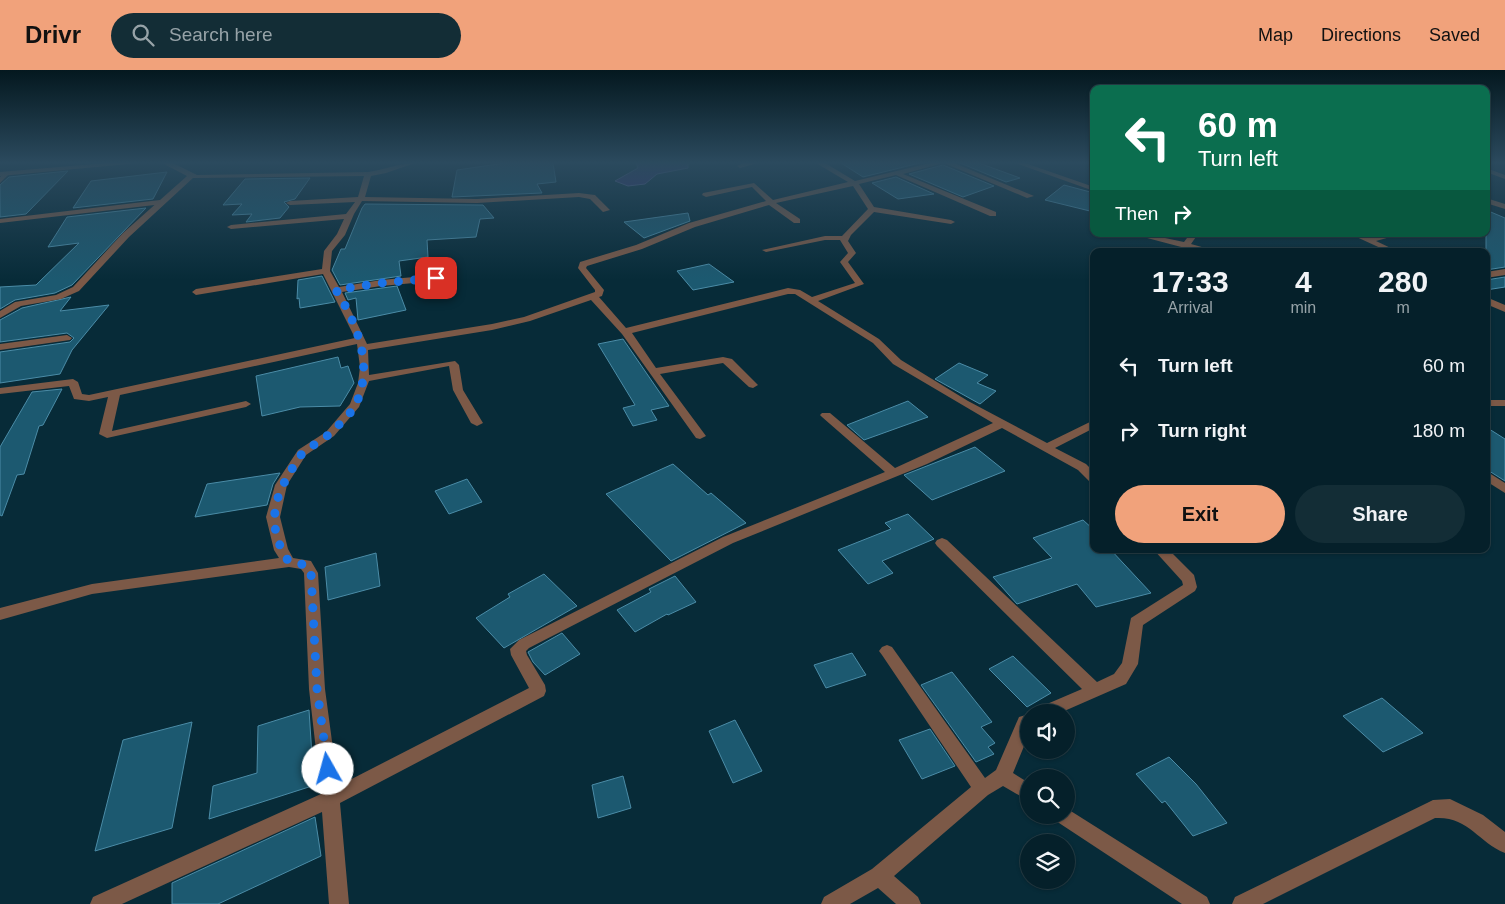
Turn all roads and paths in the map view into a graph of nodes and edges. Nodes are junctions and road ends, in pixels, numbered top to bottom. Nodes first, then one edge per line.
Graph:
1 (160, 202) joint
2 (309, 202) edge
3 (359, 202) edge
4 (597, 202) edge
5 (777, 202) edge
6 (867, 202) edge
7 (964, 202) edge
8 (1491, 202) edge
9 (290, 203) dead end
10 (772, 203) junction
11 (1505, 207) edge
12 (872, 209) junction
13 (606, 210) dead end
14 (993, 214) dead end
15 (350, 216) junction
16 (797, 220) dead end
17 (0, 221) edge
18 (951, 222) dead end
19 (231, 227) dead end
20 (1148, 237) edge
21 (1192, 237) edge
22 (1361, 237) edge
23 (1382, 237) edge
24 (845, 238) junction
25 (1368, 240) junction
26 (1185, 246) junction
27 (1196, 248) edge
28 (1386, 248) edge
29 (766, 250) dead end
30 (326, 271) junction
31 (1505, 272) edge
32 (1490, 274) edge
33 (447, 277) dead end
34 (336, 290) junction
35 (196, 292) dead end
36 (593, 296) junction
37 (810, 301) junction
38 (1490, 302) edge
39 (1505, 309) edge
40 (0, 315) edge
41 (626, 331) junction
42 (66, 338) dead end
43 (362, 344) junction
44 (0, 347) edge
45 (653, 372) junction
46 (363, 379) junction
47 (753, 385) dead end
48 (0, 391) edge
49 (115, 392) junction
50 (1490, 403) edge
51 (1505, 403) edge
52 (246, 404) dead end
53 (826, 415) dead end
54 (477, 423) dead end
55 (1001, 424) junction
56 (1090, 425) edge
57 (700, 436) dead end
58 (1046, 448) junction
59 (894, 473) junction
60 (1090, 475) edge
61 (1490, 478) edge
62 (1505, 489) edge
63 (942, 543) dead end
64 (1164, 553) edge
65 (289, 562) junction
66 (0, 614) edge
67 (886, 651) dead end
68 (1094, 690) junction
69 (1063, 704) edge
70 (1020, 734) edge
71 (1003, 776) junction
72 (1020, 787) edge
73 (982, 789) junction
74 (330, 799) junction
75 (1075, 823) edge
76 (1505, 844) edge
77 (879, 876) junction
78 (100, 904) edge
79 (339, 904) edge
80 (831, 904) edge
81 (911, 904) edge
82 (1200, 904) edge
83 (1242, 904) edge

1 - 17 street
1 - 40 street
2 - 9 street
3 - 15 street
4 - 13 street
5 - 10 street
6 - 12 street
7 - 14 street
8 - 11 street
10 - 16 street
10 - 36 street
12 - 18 street
12 - 24 street
15 - 19 street
15 - 30 street
20 - 26 street
21 - 26 street
22 - 25 street
23 - 25 street
24 - 29 street
24 - 37 street
25 - 28 street
26 - 27 street
30 - 34 street
30 - 35 street
31 - 32 street
33 - 34 street
34 - 43 street
36 - 41 street
36 - 43 street
37 - 41 street
37 - 55 street
38 - 39 street
41 - 45 street
42 - 44 street
43 - 46 street
43 - 49 street
45 - 47 street
45 - 57 street
46 - 54 street
46 - 65 street
48 - 49 street
49 - 52 street
50 - 51 street
53 - 59 street
55 - 58 street
55 - 59 street
56 - 58 street
58 - 60 street
59 - 74 street
61 - 62 street
63 - 68 street
64 - 68 street
65 - 66 street
65 - 74 street
67 - 73 street
68 - 69 street
70 - 71 street
71 - 72 street
71 - 73 street
73 - 77 street
74 - 78 street
74 - 79 street
75 - 82 street
76 - 83 street
77 - 80 street
77 - 81 street

